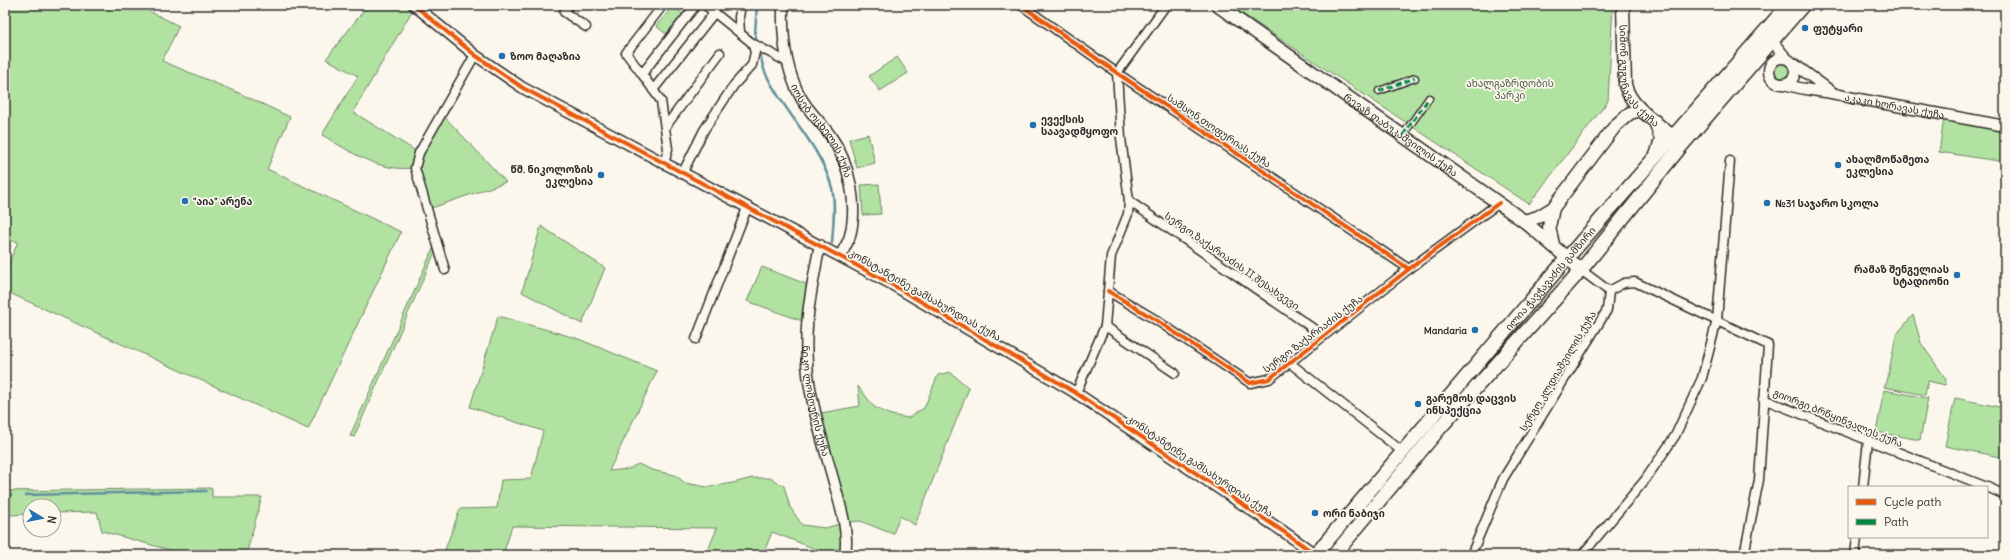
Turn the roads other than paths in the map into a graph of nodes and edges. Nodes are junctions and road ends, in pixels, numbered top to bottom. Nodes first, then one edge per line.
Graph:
1 (414, 5) edge
2 (569, 5) edge
3 (663, 5) edge
4 (696, 5) edge
5 (705, 5) edge
6 (741, 5) edge
7 (783, 5) edge
8 (1020, 5) edge
9 (1166, 5) edge
10 (1217, 5) edge
11 (1623, 5) edge
12 (1788, 5) edge
13 (1803, 5) edge
14 (715, 12) junction
15 (586, 27) dead end
16 (740, 32) junction
17 (1769, 37) junction
18 (752, 43) junction
19 (720, 53) dead end
20 (475, 55) junction
21 (1749, 60) junction
22 (1790, 61) junction
23 (787, 62) junction
24 (1117, 73) junction
25 (642, 74) junction
26 (1769, 74) junction
27 (1415, 78) dead end
28 (1785, 84) junction
29 (1625, 85) junction
30 (653, 90) junction
31 (1379, 91) dead end
32 (1832, 92) junction
33 (1429, 98) dead end
34 (1641, 110) junction
35 (1655, 121) junction
36 (1616, 125) junction
37 (666, 126) junction
38 (2005, 126) edge
39 (1403, 135) junction
40 (1678, 141) junction
41 (1655, 158) junction
42 (1730, 161) dead end
43 (664, 164) junction
44 (682, 174) junction
45 (1129, 201) junction
46 (1499, 203) junction
47 (747, 208) junction
48 (1553, 208) junction
49 (1524, 221) junction
50 (1553, 244) junction
51 (820, 245) junction
52 (841, 255) junction
53 (1568, 257) junction
54 (1409, 269) junction
55 (445, 270) dead end
56 (1581, 270) junction
57 (1108, 291) junction
58 (1609, 291) junction
59 (1717, 320) junction
60 (1105, 326) junction
61 (1324, 336) junction
62 (696, 339) dead end
63 (1290, 363) junction
64 (1176, 373) dead end
65 (1076, 393) junction
66 (1763, 399) junction
67 (1868, 441) junction
68 (1402, 452) junction
69 (1863, 486) edge
70 (1984, 486) edge
71 (1988, 487) edge
72 (2005, 495) edge
73 (1857, 538) edge
74 (845, 555) edge
75 (1315, 555) edge
76 (1334, 555) edge
77 (1471, 555) edge
78 (1582, 555) edge
79 (1744, 555) edge
80 (1855, 555) edge

1 - 20 street, კონსტანტინე გამსახურდიას ქუჩა
2 - 15 street
3 - 25 street
4 - 25 street
5 - 14 street
6 - 16 street
7 - 23 street, იოსებ ოცხელის ქუჩა
8 - 24 street, სამსონ თოფურიას ქუჩა
9 - 24 street
10 - 39 main road, რევაზ თაბუკაშვილის ქუჩა
11 - 29 main road, სიმონ გუგუნავას ქუჩა
12 - 17 main road, ილია ჭავჭავაძის გამზირი
13 - 17 main road, ილია ჭავჭავაძის გამზირი
14 - 16 street
14 - 30 street
16 - 18 street
17 - 21 main road, ილია ჭავჭავაძის გამზირი
17 - 22 street
18 - 23 street
18 - 44 street
19 - 37 street
20 - 43 street, კონსტანტინე გამსახურდიას ქუჩა
20 - 55 street
21 - 26 street
21 - 40 main road, ილია ჭავჭავაძის გამზირი
22 - 26 street
22 - 28 street
22 - 32 street
23 - 52 street, იოსებ ოცხელის ქუჩა
24 - 45 street
24 - 54 street, სამსონ თოფურიას ქუჩა
25 - 30 street
26 - 28 street
27 - 31 street
28 - 32 street, აკაკი ხორავას ქუჩა
29 - 34 main road, სიმონ გუგუნავას ქუჩა
29 - 36 main road
30 - 37 street
32 - 38 street, აკაკი ხორავას ქუჩა
33 - 39 street
34 - 35 main road, სიმონ გუგუნავას ქუჩა
34 - 36 main road
35 - 40 main road, სიმონ გუგუნავას ქუჩა
35 - 41 main road
36 - 48 main road
37 - 43 street
39 - 46 main road, რევაზ თაბუკაშვილის ქუჩა
40 - 41 main road, ილია ჭავჭავაძის გამზირი
40 - 56 main road, ილია ჭავჭავაძის გამზირი
41 - 53 main road, ილია ჭავჭავაძის გამზირი
42 - 59 street
43 - 44 street, კონსტანტინე გამსახურდიას ქუჩა
44 - 47 street, კონსტანტინე გამსახურდიას ქუჩა
45 - 57 street
45 - 61 street, სერგო ზაქარიაძის II შესახვევი
46 - 49 main road, რევაზ თაბუკაშვილის ქუჩა
46 - 54 street, სერგო ზაქარიაძის ქუჩა
47 - 51 street, კონსტანტინე გამსახურდიას ქუჩა
47 - 62 street
48 - 49 main road
48 - 50 main road
49 - 50 main road, რევაზ თაბუკაშვილის ქუჩა
50 - 53 main road, რევაზ თაბუკაშვილის ქუჩა
51 - 52 street, კონსტანტინე გამსახურდიას ქუჩა
51 - 74 street, ნიკო ლომოურის ქუჩა
52 - 65 street, კონსტანტინე გამსახურდიას ქუჩა
53 - 56 main road, რევაზ თაბუკაშვილის ქუჩა
53 - 68 main road, ილია ჭავჭავაძის გამზირი
54 - 61 street, სერგო ზაქარიაძის ქუჩა
56 - 58 street
56 - 76 main road, ილია ჭავჭავაძის გამზირი
57 - 60 street
57 - 63 street, სერგო ზაქარიაძის ქუჩა
58 - 59 street
58 - 77 street, სერგო კლდიაშვილის ქუჩა
59 - 66 street, გიორგი ბრწყინვალეს ქუჩა
59 - 78 street
60 - 64 street
60 - 65 street
61 - 63 street, სერგო ზაქარიაძის ქუჩა
63 - 68 street
65 - 75 street, კონსტანტინე გამსახურდიას ქუჩა
66 - 67 street, გიორგი ბრწყინვალეს ქუჩა
66 - 79 street
67 - 69 street
67 - 70 street, გიორგი ბრწყინვალეს ქუჩა
68 - 75 main road, ილია ჭავჭავაძის გამზირი
71 - 72 street, გიორგი ბრწყინვალეს ქუჩა
73 - 80 street

